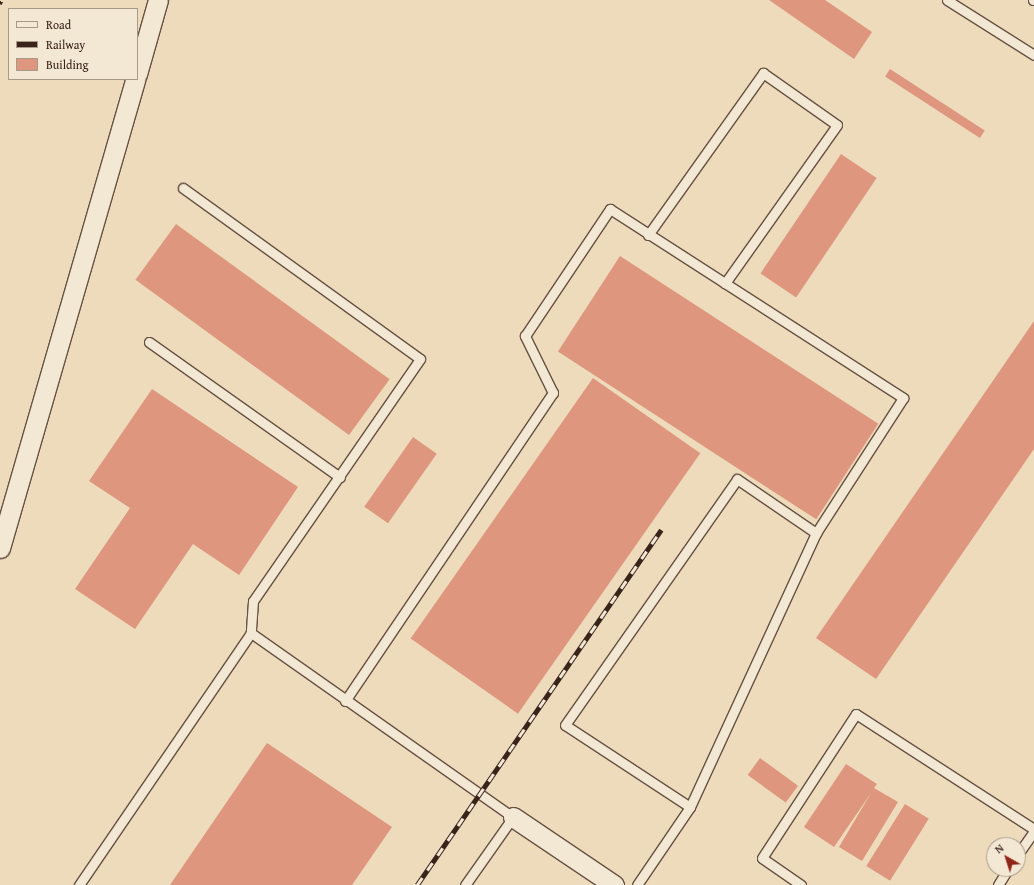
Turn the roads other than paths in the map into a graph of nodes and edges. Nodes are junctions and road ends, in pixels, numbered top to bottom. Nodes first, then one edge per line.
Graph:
1 (158, 0) edge
2 (947, 0) edge
3 (1034, 55) edge
4 (138, 70) edge
5 (135, 80) edge
6 (183, 188) dead end
7 (648, 235) junction
8 (725, 283) junction
9 (149, 342) dead end
10 (340, 477) junction
11 (816, 533) junction
12 (0, 548) edge
13 (251, 633) junction
14 (345, 701) junction
15 (690, 807) junction
16 (513, 817) junction
17 (1034, 830) edge
18 (1026, 842) edge
19 (78, 885) edge
20 (465, 885) edge
21 (614, 885) edge
22 (637, 885) edge
23 (801, 885) edge

1 - 4 street
2 - 3 lane
5 - 12 street
6 - 10 lane
7 - 8 lane
7 - 8 lane
7 - 14 lane
8 - 11 lane
9 - 10 lane
10 - 13 lane
11 - 15 lane
11 - 15 lane
13 - 14 lane
13 - 19 lane
14 - 16 lane
15 - 22 lane
16 - 20 lane
16 - 21 street
17 - 18 lane
17 - 23 lane

